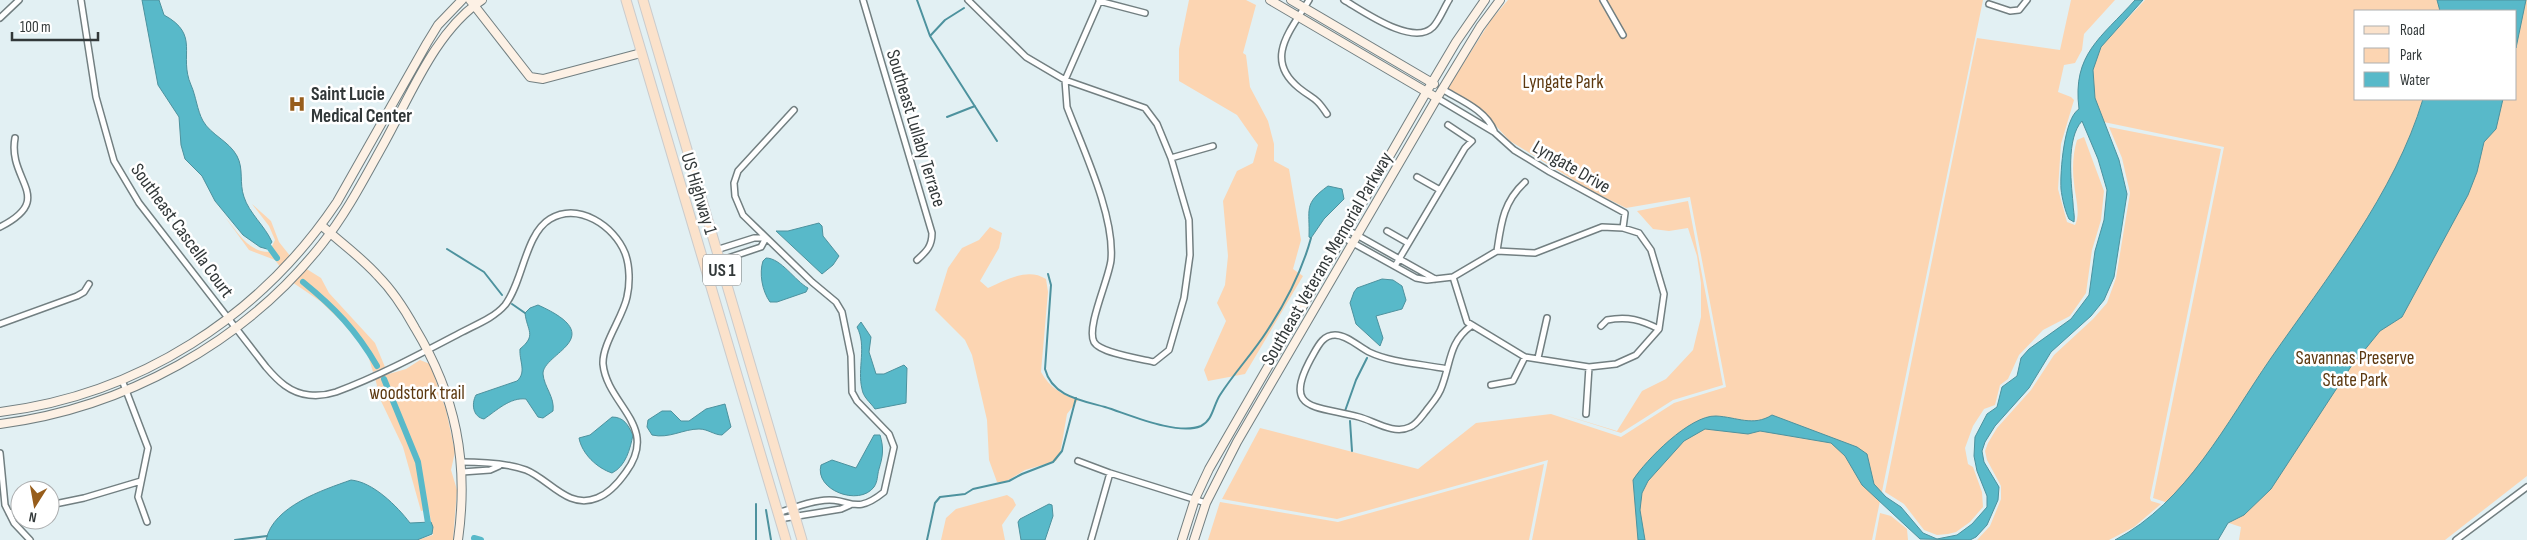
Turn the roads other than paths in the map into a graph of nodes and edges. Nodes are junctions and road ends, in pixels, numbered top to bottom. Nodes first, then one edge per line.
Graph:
1 (19, 0) edge
2 (81, 0) edge
3 (462, 0) edge
4 (482, 0) edge
5 (626, 0) edge
6 (643, 0) edge
7 (863, 0) edge
8 (968, 0) edge
9 (1270, 0) edge
10 (1291, 0) edge
11 (1308, 0) edge
12 (1344, 0) edge
13 (1448, 0) edge
14 (1485, 0) edge
15 (1500, 0) edge
16 (1602, 0) edge
17 (2027, 0) edge
18 (1099, 1) edge
19 (472, 3) edge
20 (1989, 4) dead end
21 (1304, 8) junction
22 (1145, 13) dead end
23 (1298, 16) junction
24 (0, 18) edge
25 (1623, 35) dead end
26 (641, 53) junction
27 (1066, 80) junction
28 (1432, 83) junction
29 (1442, 89) junction
30 (1427, 91) junction
31 (1437, 98) junction
32 (794, 110) dead end
33 (1327, 114) dead end
34 (1448, 125) dead end
35 (1494, 132) junction
36 (15, 138) dead end
37 (1213, 146) dead end
38 (1171, 158) junction
39 (1417, 176) dead end
40 (1525, 182) dead end
41 (1440, 190) junction
42 (321, 225) junction
43 (0, 227) edge
44 (1623, 228) junction
45 (1348, 230) junction
46 (1387, 231) dead end
47 (330, 233) junction
48 (766, 238) junction
49 (1344, 238) junction
50 (1356, 240) junction
51 (698, 243) junction
52 (1408, 243) junction
53 (716, 250) junction
54 (1497, 251) junction
55 (1399, 259) junction
56 (917, 260) dead end
57 (719, 261) junction
58 (1394, 266) junction
59 (1453, 277) junction
60 (1435, 278) junction
61 (89, 284) dead end
62 (1547, 318) dead end
63 (229, 319) junction
64 (0, 324) edge
65 (1471, 326) junction
66 (1601, 326) dead end
67 (236, 328) junction
68 (1659, 329) junction
69 (428, 350) junction
70 (1526, 357) junction
71 (1538, 358) junction
72 (1590, 367) junction
73 (1447, 369) junction
74 (122, 380) junction
75 (1490, 385) dead end
76 (126, 391) junction
77 (0, 412) edge
78 (1586, 414) dead end
79 (0, 424) edge
80 (0, 453) edge
81 (1078, 461) dead end
82 (460, 462) junction
83 (499, 466) junction
84 (462, 472) junction
85 (1110, 474) junction
86 (141, 481) junction
87 (2527, 487) edge
88 (1195, 499) junction
89 (60, 502) edge
90 (1206, 503) junction
91 (850, 505) junction
92 (9, 513) joint
93 (794, 513) junction
94 (778, 516) junction
95 (147, 522) dead end
96 (2460, 539) edge
97 (30, 540) edge
98 (458, 540) edge
99 (786, 540) edge
100 (802, 540) edge
101 (1091, 540) edge
102 (1182, 540) edge
103 (1194, 540) edge

1 - 24 street
2 - 63 street, Southeast Cascella Court
3 - 42 street
4 - 19 street
5 - 26 main road, US Highway 1 / US 1
6 - 53 main road, US Highway 1 / US 1
7 - 56 street, Southeast Lullaby Terrace
8 - 27 street
9 - 23 street
10 - 21 street
11 - 21 street
12 - 13 street
14 - 28 street, Southeast Veterans Memorial Parkway
15 - 29 street, Southeast Veterans Memorial Parkway
16 - 25 street
17 - 20 street
18 - 22 street
18 - 27 street
19 - 26 street
19 - 47 street
21 - 23 street
21 - 28 street
23 - 30 street
23 - 33 street
26 - 51 main road, US Highway 1 / US 1
27 - 38 street
27 - 38 street
28 - 29 street
28 - 30 street, Southeast Veterans Memorial Parkway
29 - 31 street, Southeast Veterans Memorial Parkway
29 - 35 street, Lyngate Drive
30 - 31 street
30 - 45 street, Southeast Veterans Memorial Parkway
31 - 35 street, Lyngate Drive
31 - 50 street, Southeast Veterans Memorial Parkway
32 - 48 street
34 - 41 street
35 - 44 street, Lyngate Drive
36 - 43 street
37 - 38 street
39 - 41 street
40 - 54 street
41 - 52 street
42 - 47 street
42 - 63 street
44 - 54 street
44 - 68 street
45 - 49 street, Southeast Veterans Memorial Parkway
45 - 50 street
46 - 52 street
47 - 67 street
47 - 69 street
48 - 53 street
48 - 57 street
48 - 91 street
49 - 50 street
49 - 88 street, Southeast Veterans Memorial Parkway
50 - 55 street
50 - 58 street
50 - 90 street, Southeast Veterans Memorial Parkway
51 - 57 main road
51 - 94 main road, US Highway 1 / US 1
52 - 55 street
53 - 57 main road, US Highway 1 / US 1
54 - 59 street
55 - 58 street
55 - 60 street
57 - 93 main road, US Highway 1 / US 1
58 - 60 street
59 - 60 street
59 - 65 street
61 - 64 street
62 - 71 street
63 - 67 street, Southeast Cascella Court
63 - 74 street
65 - 70 street
65 - 73 street
66 - 68 street
67 - 69 street, Southeast Cascella Court
67 - 76 street
68 - 72 street
69 - 82 street
69 - 83 street, Southeast Cascella Court
70 - 71 street
70 - 75 street
71 - 72 street
72 - 78 street
73 - 73 street
74 - 76 street
74 - 77 street
76 - 79 street
76 - 86 street
80 - 92 street
81 - 85 street
82 - 83 street, Southeast Cascella Court
82 - 84 street
83 - 84 street
84 - 98 street
85 - 88 street
85 - 101 street
86 - 89 street
86 - 95 street
87 - 96 street
88 - 90 street
88 - 102 street, Southeast Veterans Memorial Parkway
90 - 103 street, Southeast Veterans Memorial Parkway
91 - 93 street
91 - 93 street
92 - 97 street
93 - 94 street
93 - 100 main road, US Highway 1 / US 1
94 - 99 main road, US Highway 1 / US 1

